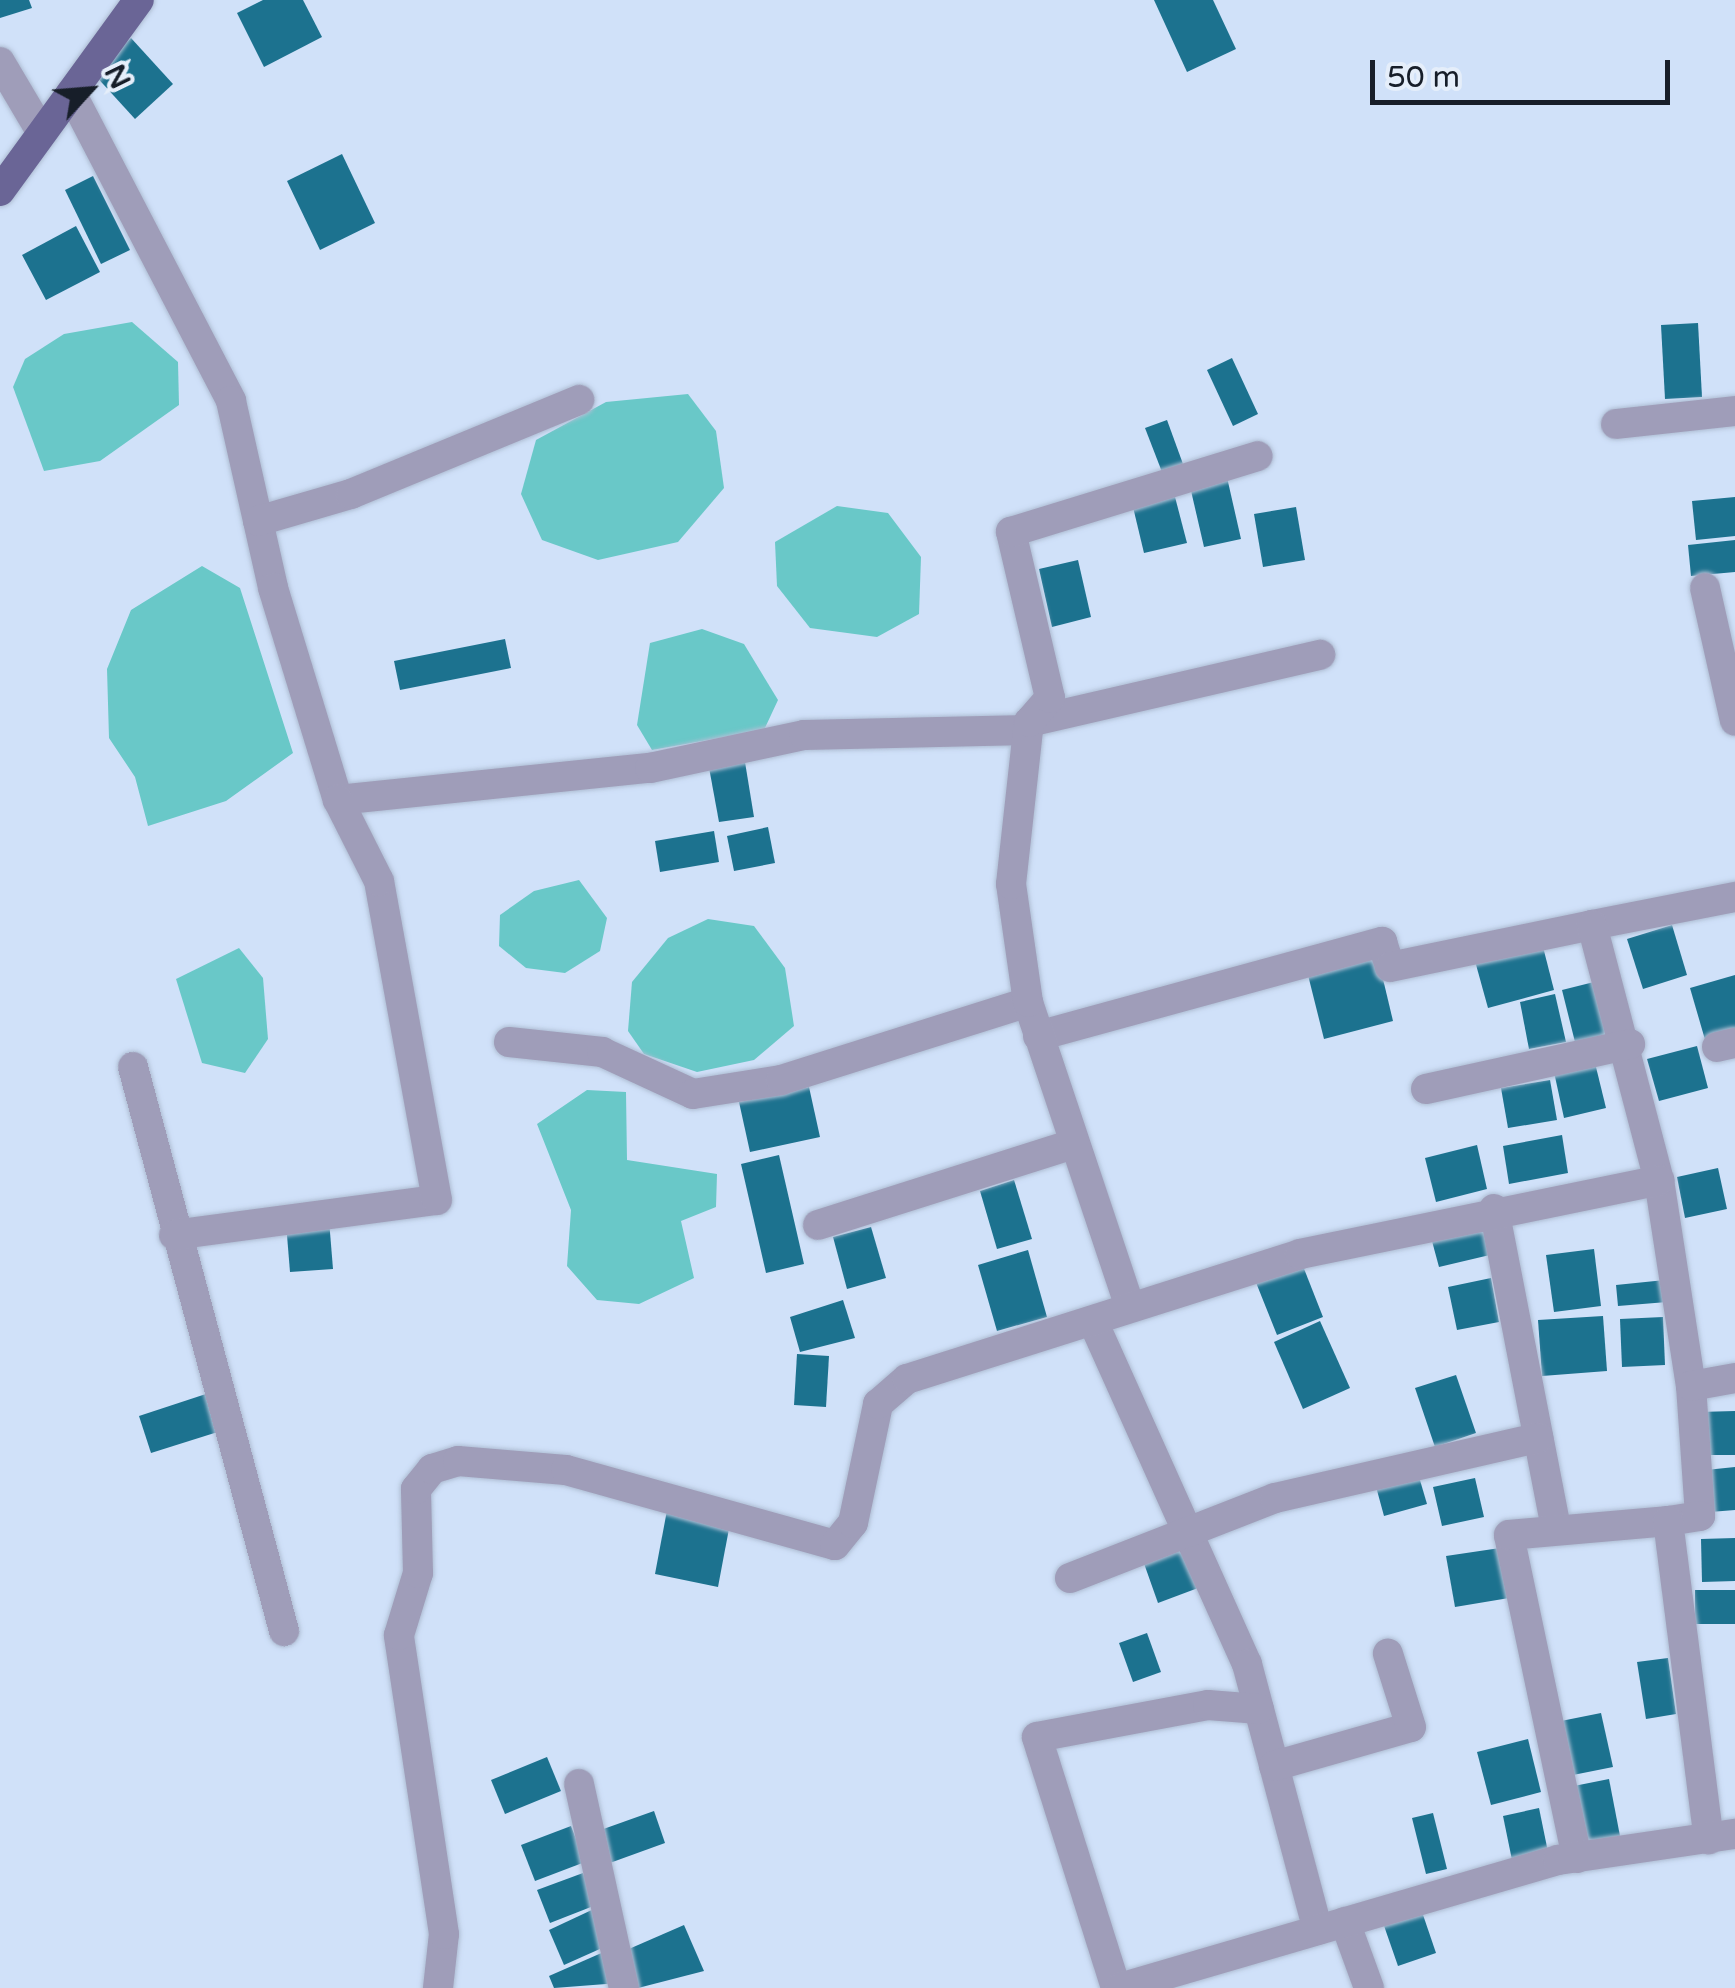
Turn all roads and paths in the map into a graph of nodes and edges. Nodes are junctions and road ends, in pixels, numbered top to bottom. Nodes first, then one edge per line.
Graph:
1 (139, 0) edge
2 (0, 62) edge
3 (71, 94) junction
4 (42, 133) junction
5 (0, 191) edge
6 (579, 400) dead end
7 (1735, 411) edge
8 (1616, 424) dead end
9 (1258, 456) dead end
10 (258, 521) junction
11 (1706, 588) dead end
12 (1320, 656) dead end
13 (1735, 720) edge
14 (1028, 726) junction
15 (338, 800) junction
16 (1735, 898) edge
17 (1592, 925) junction
18 (1028, 1002) junction
19 (1038, 1036) junction
20 (509, 1042) dead end
21 (1630, 1044) junction
22 (133, 1067) dead end
23 (1426, 1089) dead end
24 (1070, 1145) junction
25 (1660, 1180) junction
26 (1494, 1209) junction
27 (818, 1225) dead end
28 (174, 1236) junction
29 (1130, 1307) junction
30 (1095, 1326) junction
31 (1735, 1378) edge
32 (1691, 1386) junction
33 (1538, 1438) junction
34 (1668, 1521) junction
35 (1556, 1528) junction
36 (1193, 1533) junction
37 (1070, 1578) dead end
38 (284, 1631) dead end
39 (1388, 1654) dead end
40 (1259, 1709) junction
41 (1274, 1766) junction
42 (579, 1784) dead end
43 (1722, 1836) edge
44 (1577, 1858) junction
45 (1332, 1926) junction
46 (438, 1988) edge
47 (624, 1988) edge
48 (1118, 1988) edge
49 (1369, 1988) edge

1 - 3 main road
2 - 4 street
3 - 4 main road
3 - 10 street
4 - 5 main road
6 - 10 street
7 - 8 street
9 - 14 street
10 - 15 street
11 - 13 street
12 - 14 street
14 - 15 street
14 - 18 street
15 - 28 street
16 - 17 street
17 - 19 street
17 - 21 street
18 - 19 street
18 - 20 street
19 - 24 street
21 - 23 street
21 - 25 street
22 - 28 street
24 - 27 street
24 - 29 street
25 - 26 street
25 - 32 street
26 - 29 street
26 - 33 street
28 - 38 street
29 - 30 street
30 - 36 street
30 - 46 street
31 - 32 street
32 - 34 street
33 - 35 street
33 - 36 street
34 - 35 street
34 - 43 street
35 - 44 street
36 - 37 street
36 - 40 street
39 - 41 street
40 - 41 street
40 - 48 street
41 - 45 street
42 - 47 street
43 - 44 street
44 - 45 street
45 - 48 street
45 - 49 street

